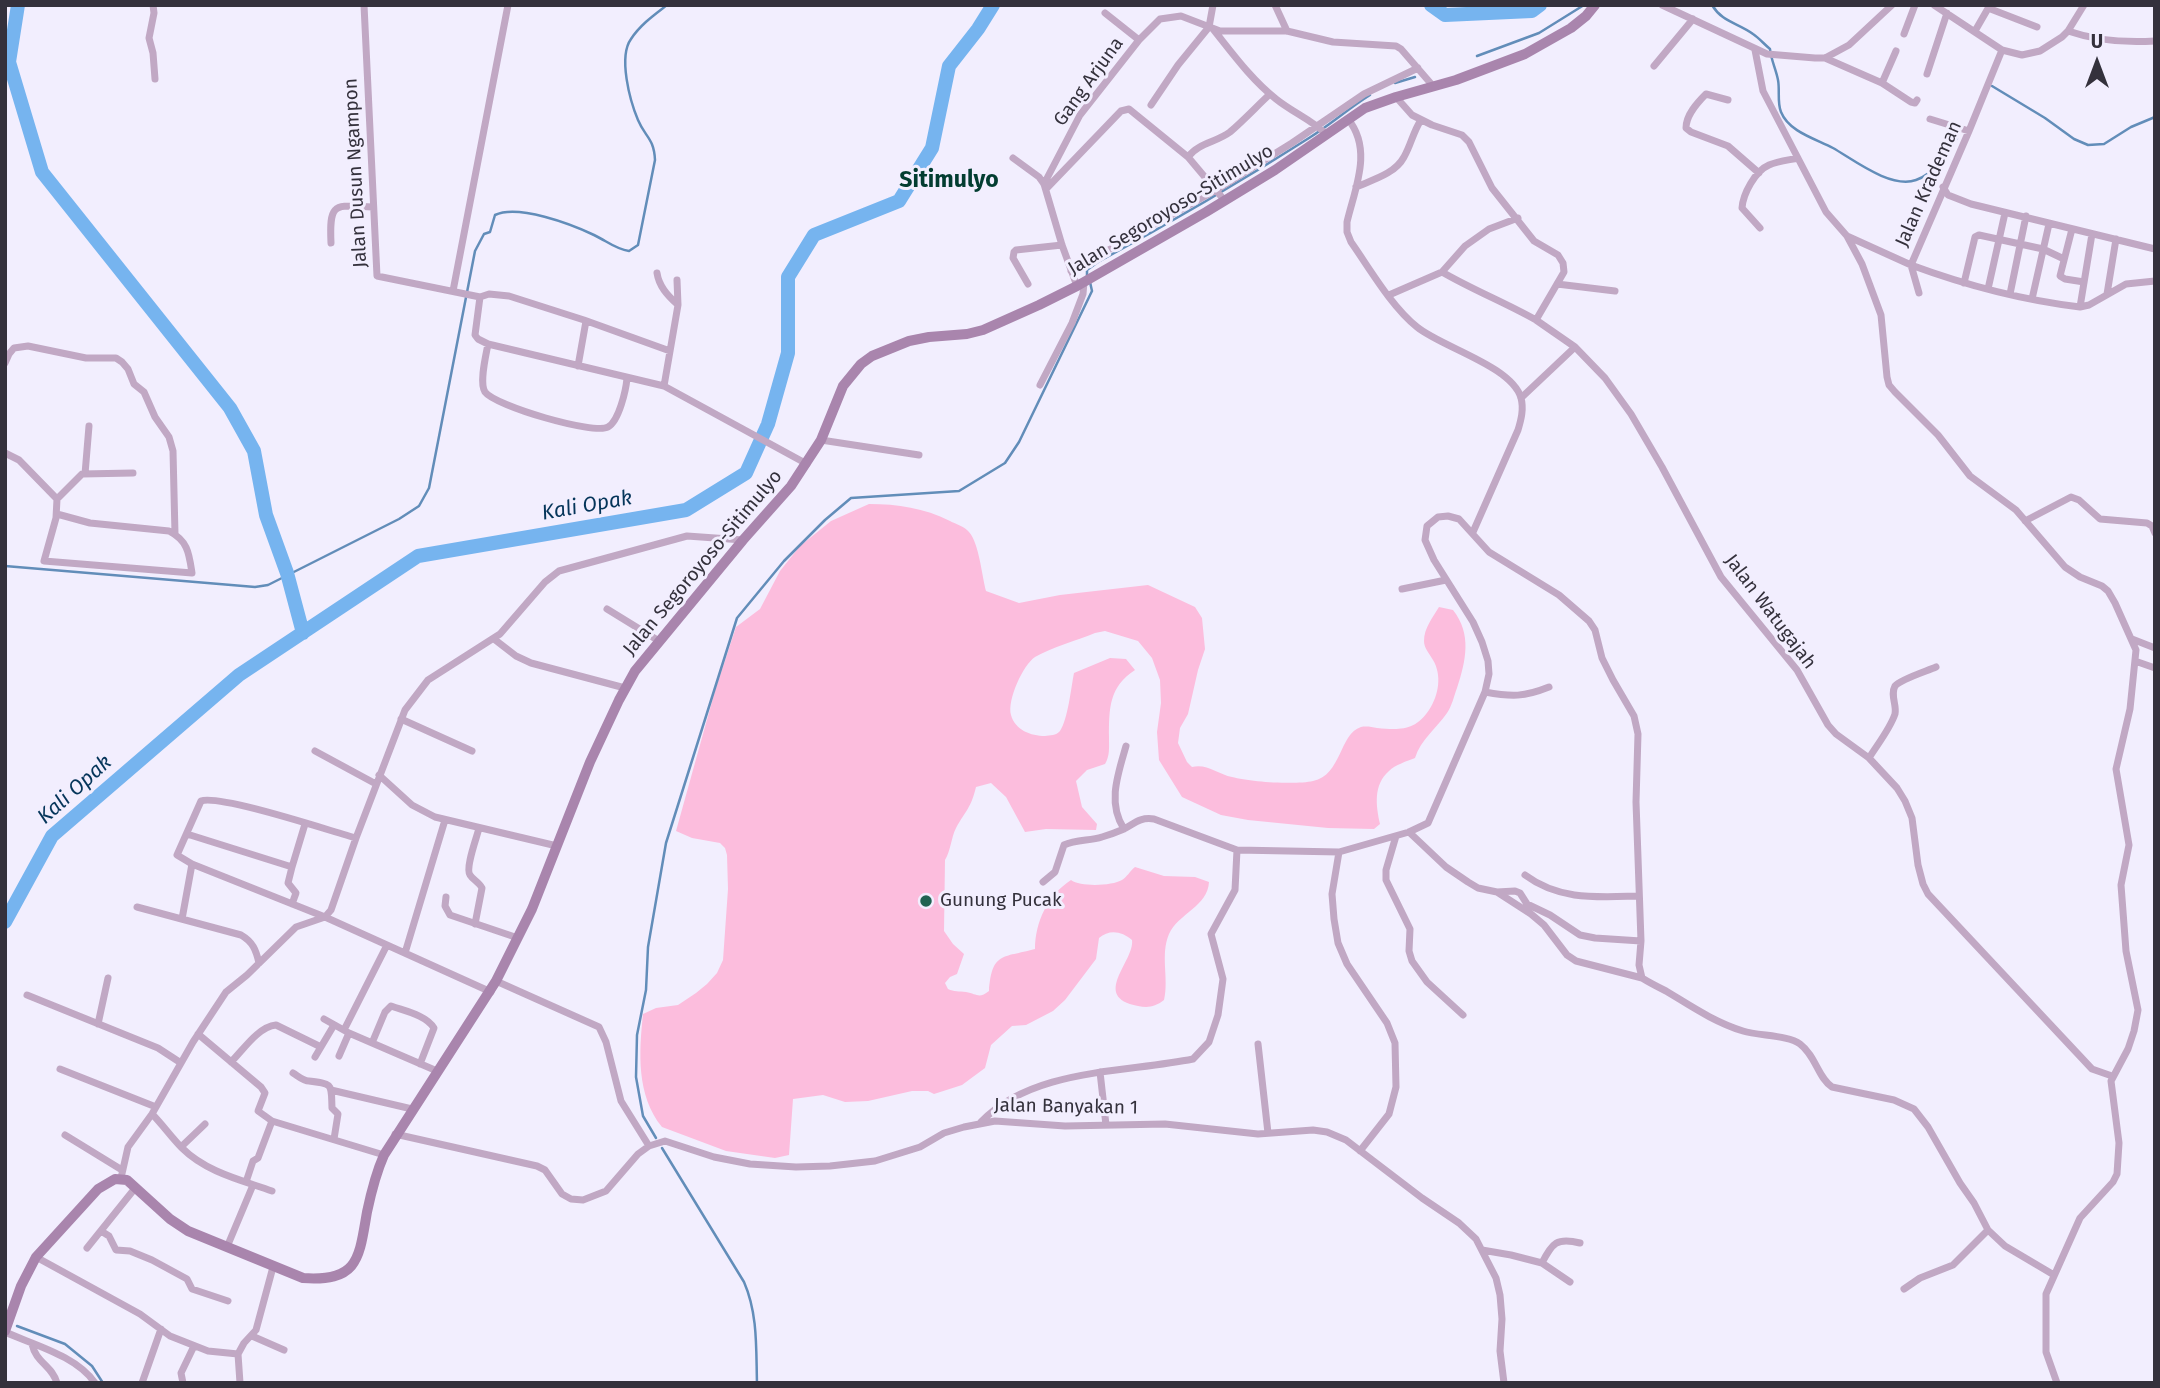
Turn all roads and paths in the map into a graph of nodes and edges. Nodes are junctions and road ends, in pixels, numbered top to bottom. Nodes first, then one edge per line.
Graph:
1 (153, 5) edge
2 (364, 5) edge
3 (508, 5) edge
4 (1213, 5) edge
5 (1275, 5) edge
6 (1595, 5) edge
7 (1662, 5) edge
8 (1892, 5) edge
9 (1915, 5) edge
10 (1934, 5) edge
11 (2084, 5) edge
12 (1989, 7) edge
13 (1104, 13) dead end
14 (1947, 13) junction
15 (1693, 19) junction
16 (1211, 27) junction
17 (2038, 27) dead end
18 (1287, 31) junction
19 (1975, 31) junction
20 (2068, 31) junction
21 (1904, 34) dead end
22 (1139, 40) junction
23 (2155, 41) edge
24 (1755, 50) junction
25 (2002, 50) junction
26 (1896, 51) dead end
27 (1825, 58) junction
28 (1654, 66) dead end
29 (1418, 68) junction
30 (1927, 74) dead end
31 (155, 79) dead end
32 (1882, 83) junction
33 (1433, 86) junction
34 (1270, 94) junction
35 (1396, 97) junction
36 (1728, 100) dead end
37 (1917, 100) dead end
38 (1151, 105) dead end
39 (1930, 118) dead end
40 (1348, 119) junction
41 (1421, 120) junction
42 (1317, 124) junction
43 (1969, 131) junction
44 (1326, 134) junction
45 (1188, 157) junction
46 (1013, 158) dead end
47 (1798, 158) junction
48 (1759, 173) junction
49 (1045, 186) junction
50 (1356, 187) junction
51 (1943, 187) junction
52 (1216, 190) junction
53 (1225, 201) junction
54 (373, 207) junction
55 (2005, 213) junction
56 (2026, 216) junction
57 (1518, 218) junction
58 (2049, 224) junction
59 (1760, 228) dead end
60 (2072, 229) junction
61 (2092, 234) junction
62 (1847, 236) junction
63 (1999, 239) junction
64 (2116, 239) junction
65 (331, 243) dead end
66 (1062, 245) junction
67 (2020, 245) junction
68 (2043, 249) junction
69 (2155, 249) edge
70 (2064, 259) junction
71 (1911, 265) junction
72 (1071, 271) junction
73 (657, 272) dead end
74 (1443, 272) junction
75 (677, 280) dead end
76 (2155, 281) edge
77 (2084, 282) junction
78 (1964, 283) junction
79 (1028, 284) dead end
80 (1080, 284) junction
81 (1557, 284) junction
82 (1988, 289) junction
83 (453, 291) junction
84 (1615, 291) dead end
85 (1919, 293) dead end
86 (2010, 294) junction
87 (2107, 294) junction
88 (1389, 295) junction
89 (480, 297) junction
90 (2032, 299) junction
91 (678, 305) junction
92 (2080, 307) junction
93 (1536, 320) junction
94 (586, 321) junction
95 (488, 344) junction
96 (1575, 347) junction
97 (670, 351) junction
98 (5, 363) edge
99 (578, 366) junction
100 (627, 378) junction
101 (1040, 385) dead end
102 (664, 386) junction
103 (1521, 398) junction
104 (89, 426) dead end
105 (821, 440) junction
106 (5, 453) edge
107 (919, 455) dead end
108 (807, 464) junction
109 (133, 473) dead end
110 (85, 474) junction
111 (57, 499) junction
112 (57, 514) junction
113 (2025, 521) junction
114 (1473, 532) junction
115 (2155, 533) edge
116 (175, 534) junction
117 (743, 540) junction
118 (1447, 580) junction
119 (1402, 589) dead end
120 (607, 609) dead end
121 (2132, 638) junction
122 (494, 639) junction
123 (659, 641) junction
124 (2155, 648) edge
125 (2135, 661) junction
126 (1936, 667) dead end
127 (2155, 668) edge
128 (1549, 687) dead end
129 (625, 688) junction
130 (1485, 692) junction
131 (401, 719) junction
132 (1126, 746) dead end
133 (315, 751) dead end
134 (471, 751) dead end
135 (1869, 758) junction
136 (379, 775) junction
137 (376, 784) junction
138 (445, 820) junction
139 (305, 824) junction
140 (480, 828) junction
141 (1124, 829) junction
142 (1409, 832) junction
143 (187, 834) junction
144 (1396, 836) junction
145 (356, 838) junction
146 (557, 846) junction
147 (1237, 850) junction
148 (1339, 852) junction
149 (192, 864) junction
150 (292, 867) junction
151 (1525, 875) dead end
152 (1043, 882) dead end
153 (1497, 892) junction
154 (1639, 896) junction
155 (446, 897) dead end
156 (292, 904) junction
157 (137, 907) dead end
158 (325, 917) junction
159 (182, 919) junction
160 (475, 924) junction
161 (519, 938) junction
162 (1641, 941) junction
163 (387, 945) junction
164 (405, 953) junction
165 (259, 963) junction
166 (108, 978) dead end
167 (1642, 978) junction
168 (496, 981) junction
169 (491, 992) junction
170 (27, 995) dead end
171 (1463, 1015) dead end
172 (324, 1019) dead end
173 (98, 1024) junction
174 (334, 1025) junction
175 (346, 1032) junction
176 (198, 1034) junction
177 (372, 1043) junction
178 (1258, 1044) dead end
179 (321, 1047) junction
180 (339, 1056) dead end
181 (315, 1057) dead end
182 (232, 1062) junction
183 (181, 1063) junction
184 (420, 1064) junction
185 (60, 1069) dead end
186 (437, 1071) junction
187 (1100, 1072) junction
188 (293, 1073) dead end
189 (2112, 1076) junction
190 (331, 1090) junction
191 (412, 1109) junction
192 (154, 1111) junction
193 (272, 1121) junction
194 (981, 1122) junction
195 (205, 1124) dead end
196 (1105, 1125) junction
197 (1268, 1133) junction
198 (396, 1134) junction
199 (65, 1135) dead end
200 (334, 1139) junction
201 (649, 1146) junction
202 (181, 1147) junction
203 (1360, 1152) junction
204 (383, 1155) junction
205 (122, 1174) junction
206 (250, 1183) junction
207 (136, 1187) junction
208 (272, 1191) dead end
209 (1988, 1230) junction
210 (101, 1231) junction
211 (1580, 1243) dead end
212 (227, 1247) junction
213 (88, 1248) dead end
214 (1482, 1250) junction
215 (36, 1257) junction
216 (1542, 1263) junction
217 (273, 1267) junction
218 (2054, 1275) junction
219 (1570, 1282) dead end
220 (1904, 1289) dead end
221 (228, 1301) dead end
222 (161, 1329) junction
223 (5, 1331) edge
224 (252, 1336) junction
225 (32, 1344) junction
226 (194, 1346) junction
227 (284, 1350) dead end
228 (238, 1354) junction
229 (57, 1383) edge
230 (95, 1383) edge
231 (142, 1383) edge
232 (183, 1383) edge
233 (240, 1383) edge
234 (1504, 1383) edge
235 (2057, 1383) edge

1 - 31 street
2 - 54 street, Jalan Dusun Ngampon
3 - 83 street
4 - 16 street
5 - 18 street
6 - 33 main road, Jalan Segoroyoso-Sitimulyo
7 - 15 street
8 - 27 street
9 - 21 street
10 - 14 street
11 - 20 street
12 - 17 street
12 - 19 street
13 - 22 street
14 - 19 street
14 - 30 street
15 - 24 street
15 - 28 street
16 - 18 street, Gang Arjuna
16 - 22 street, Gang Arjuna
16 - 34 street
16 - 38 street
18 - 29 street, Gang Arjuna
19 - 25 street
20 - 23 street
20 - 25 street
22 - 49 street, Gang Arjuna
24 - 27 street
24 - 47 street, Jalan Krademan
25 - 43 street, Jalan Krademan
26 - 32 street
27 - 32 street
29 - 33 street, Gang Arjuna
29 - 42 street
32 - 37 street
33 - 35 main road, Jalan Segoroyoso-Sitimulyo
34 - 42 street
34 - 45 street
35 - 40 main road, Jalan Segoroyoso-Sitimulyo
35 - 41 street
36 - 48 street
39 - 43 street
40 - 44 main road, Jalan Segoroyoso-Sitimulyo
40 - 50 street
41 - 50 street
41 - 57 street
42 - 44 street
42 - 52 street
43 - 51 street, Jalan Krademan
44 - 53 main road, Jalan Segoroyoso-Sitimulyo
45 - 49 street
45 - 52 street
46 - 49 street
47 - 48 street
47 - 62 street, Jalan Krademan
48 - 59 street
49 - 66 street
50 - 88 street
51 - 55 street
51 - 71 street, Jalan Krademan
52 - 53 street
52 - 72 street
53 - 80 main road, Jalan Segoroyoso-Sitimulyo
54 - 65 street
54 - 83 street, Jalan Dusun Ngampon
55 - 56 street
55 - 63 street
56 - 58 street
56 - 67 street
57 - 74 street
57 - 81 street
58 - 60 street
58 - 68 street
60 - 61 street
60 - 70 street
61 - 64 street
61 - 77 street
62 - 71 street, Jalan Krademan
62 - 113 street
63 - 67 street
63 - 78 street
63 - 82 street
64 - 69 street
64 - 87 street
66 - 72 street
66 - 79 street
67 - 68 street
67 - 86 street
68 - 70 street
68 - 90 street
70 - 77 street
71 - 78 street
71 - 85 street
72 - 80 street
73 - 91 street
74 - 88 street
74 - 93 street, Jalan Watugajah
75 - 91 street
76 - 87 street
77 - 92 street
78 - 82 street
80 - 101 street
80 - 105 main road, Jalan Segoroyoso-Sitimulyo
81 - 84 street
81 - 93 street
82 - 86 street
83 - 89 street, Jalan Dusun Ngampon
86 - 90 street
87 - 92 street
88 - 103 street
89 - 94 street, Jalan Dusun Ngampon
89 - 95 street
90 - 92 street
91 - 97 street
93 - 96 street, Jalan Watugajah
94 - 97 street, Jalan Dusun Ngampon
94 - 99 street
95 - 99 street
95 - 100 street
96 - 103 street
96 - 135 street, Jalan Watugajah
97 - 102 street
98 - 116 street
99 - 100 street
100 - 102 street
102 - 108 street
103 - 114 street
104 - 110 street
105 - 107 street
105 - 108 main road, Jalan Segoroyoso-Sitimulyo
106 - 111 street
108 - 117 main road, Jalan Segoroyoso-Sitimulyo
109 - 110 street
110 - 111 street
111 - 112 street
112 - 116 street
112 - 116 street
113 - 115 street
113 - 121 street
114 - 118 street
114 - 154 street
117 - 122 street
117 - 123 main road, Jalan Segoroyoso-Sitimulyo
118 - 119 street
118 - 130 street
120 - 123 street
121 - 124 street
121 - 125 street
122 - 129 street
122 - 131 street
123 - 129 main road, Jalan Segoroyoso-Sitimulyo
125 - 127 street
125 - 189 street
126 - 135 street
128 - 130 street
129 - 146 main road, Jalan Segoroyoso-Sitimulyo
130 - 142 street
131 - 134 street
131 - 136 street
132 - 141 street
133 - 137 street
135 - 189 street, Jalan Watugajah
136 - 137 street
136 - 138 street
137 - 145 street
138 - 140 street
138 - 164 street
139 - 143 street
139 - 145 street
139 - 150 street
140 - 146 street
140 - 160 street
141 - 147 street
141 - 152 street
142 - 144 street
142 - 153 street
143 - 149 street
143 - 150 street
144 - 148 street
144 - 171 street
145 - 158 street
146 - 161 main road, Jalan Segoroyoso-Sitimulyo
147 - 148 street
147 - 187 street
148 - 203 street
149 - 156 street
149 - 159 street
150 - 156 street
151 - 154 street
153 - 162 street
153 - 167 street
154 - 162 street
155 - 160 street
156 - 158 street
157 - 159 street
158 - 163 street
158 - 165 street
159 - 165 street
160 - 161 street
161 - 168 main road, Jalan Segoroyoso-Sitimulyo
162 - 167 street
163 - 164 street
163 - 175 street
164 - 169 street
165 - 176 street
166 - 173 street
167 - 209 street
168 - 169 main road, Jalan Segoroyoso-Sitimulyo
168 - 201 street
169 - 186 main road, Jalan Segoroyoso-Sitimulyo
170 - 173 street
172 - 174 street
173 - 183 street
174 - 175 street
174 - 179 street
175 - 177 street
175 - 180 street
176 - 182 street
176 - 183 street
177 - 184 street
177 - 184 street
178 - 197 street
179 - 181 street
179 - 182 street
182 - 193 street
183 - 192 street
184 - 186 street
185 - 192 street
186 - 191 main road, Jalan Segoroyoso-Sitimulyo
187 - 194 street
187 - 196 street
188 - 190 street
189 - 218 street
190 - 191 street
190 - 200 street
191 - 198 main road, Jalan Segoroyoso-Sitimulyo
192 - 202 street
192 - 205 street
193 - 200 street
193 - 206 street
194 - 196 street, Jalan Banyakan 1
194 - 201 street, Jalan Banyakan 1
195 - 202 street
196 - 197 street, Jalan Banyakan 1
197 - 203 street, Jalan Banyakan 1
198 - 201 street
198 - 204 main road, Jalan Segoroyoso-Sitimulyo
199 - 205 street
200 - 204 street
202 - 206 street
203 - 214 street, Jalan Banyakan 1
204 - 217 main road, Jalan Segoroyoso-Sitimulyo
205 - 207 main road, Jalan Segoroyoso-Sitimulyo
205 - 215 main road
206 - 208 street
206 - 212 street
207 - 210 street
207 - 212 main road, Jalan Segoroyoso-Sitimulyo
209 - 218 street
209 - 220 street
210 - 213 street
210 - 221 street
211 - 216 street
212 - 217 main road, Jalan Segoroyoso-Sitimulyo
214 - 216 street
214 - 234 street, Jalan Banyakan 1
215 - 222 street
215 - 223 main road
216 - 219 street
217 - 224 street
218 - 235 street
222 - 226 street
222 - 231 street
223 - 225 street
224 - 227 street
224 - 228 street
225 - 229 street
225 - 230 street
226 - 228 street
226 - 232 street
228 - 233 street

